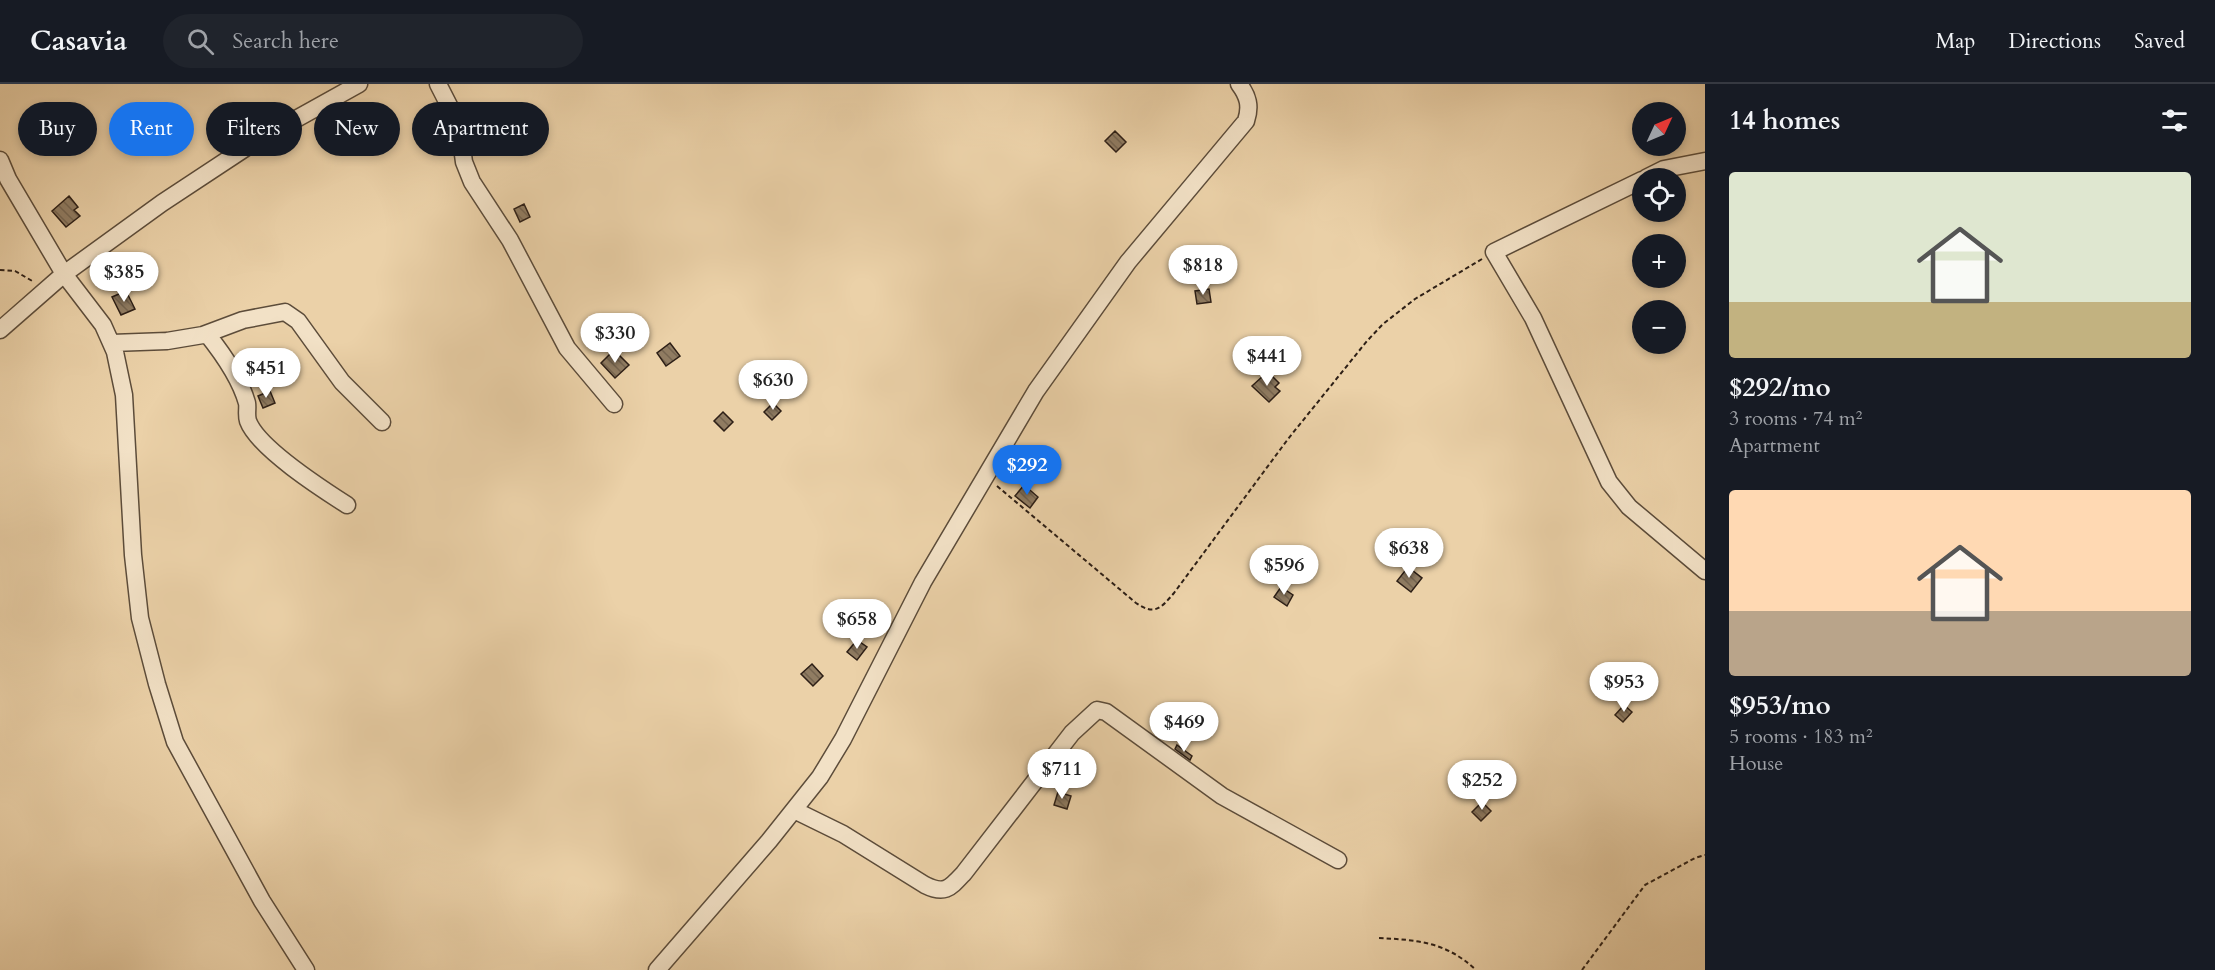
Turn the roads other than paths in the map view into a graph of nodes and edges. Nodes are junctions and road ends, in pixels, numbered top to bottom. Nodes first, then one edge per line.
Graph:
1 (359, 84) edge
2 (438, 84) edge
3 (1239, 84) edge
4 (0, 160) edge
5 (1705, 161) edge
6 (1669, 168) edge
7 (4, 182) edge
8 (1632, 185) edge
9 (64, 274) junction
10 (0, 330) edge
11 (207, 334) junction
12 (112, 343) junction
13 (614, 404) dead end
14 (382, 422) dead end
15 (347, 505) dead end
16 (1705, 571) edge
17 (794, 810) junction
18 (1338, 860) dead end
19 (306, 970) edge
20 (657, 970) edge

1 - 9 street
2 - 13 street
3 - 17 street
4 - 7 street
5 - 6 street
7 - 9 street
8 - 16 street
9 - 10 street
9 - 12 street
11 - 12 street
11 - 14 street
11 - 15 street
12 - 19 street
17 - 18 street
17 - 20 street

